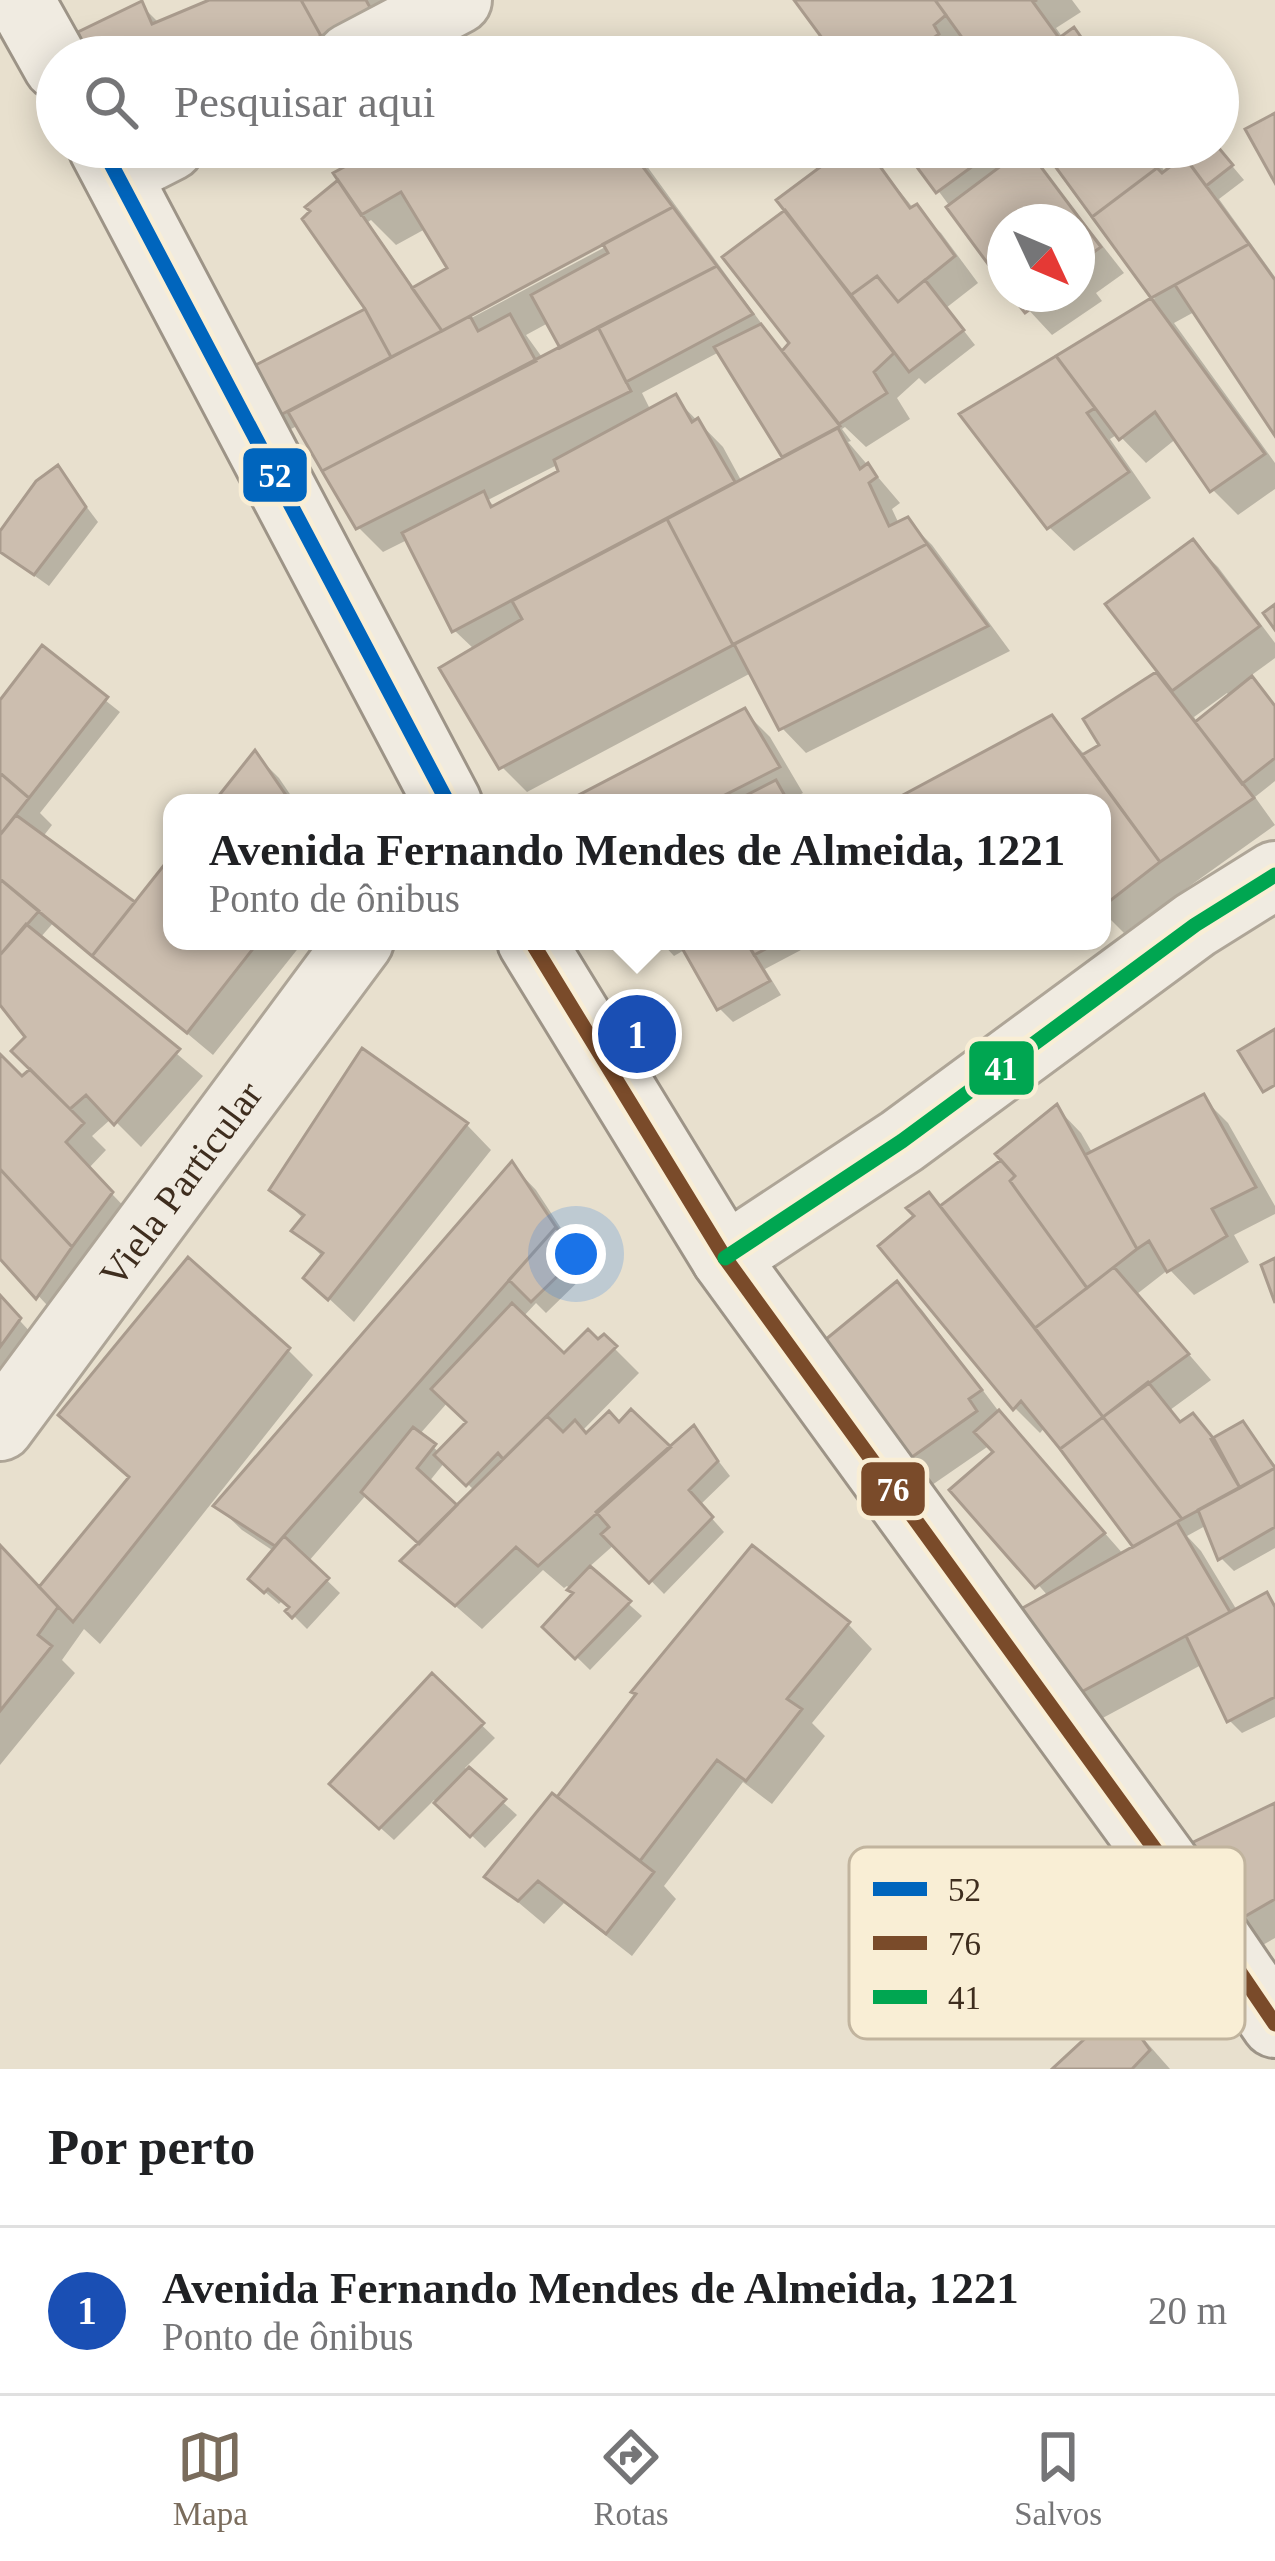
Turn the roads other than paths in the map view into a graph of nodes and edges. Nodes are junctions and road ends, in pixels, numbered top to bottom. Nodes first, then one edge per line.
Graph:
1 (20, 0) edge
2 (458, 0) edge
3 (40, 36) edge
4 (390, 36) edge
5 (136, 168) edge
6 (444, 794) edge
7 (1275, 875) edge
8 (353, 950) edge
9 (536, 950) edge
10 (724, 1258) junction
11 (0, 1427) edge
12 (1153, 1847) edge
13 (1245, 1980) edge
14 (1275, 2024) edge

1 - 3 street
2 - 4 street
5 - 6 street
7 - 10 street
8 - 11 street, Viela Particular
9 - 10 street
10 - 12 street
13 - 14 street

